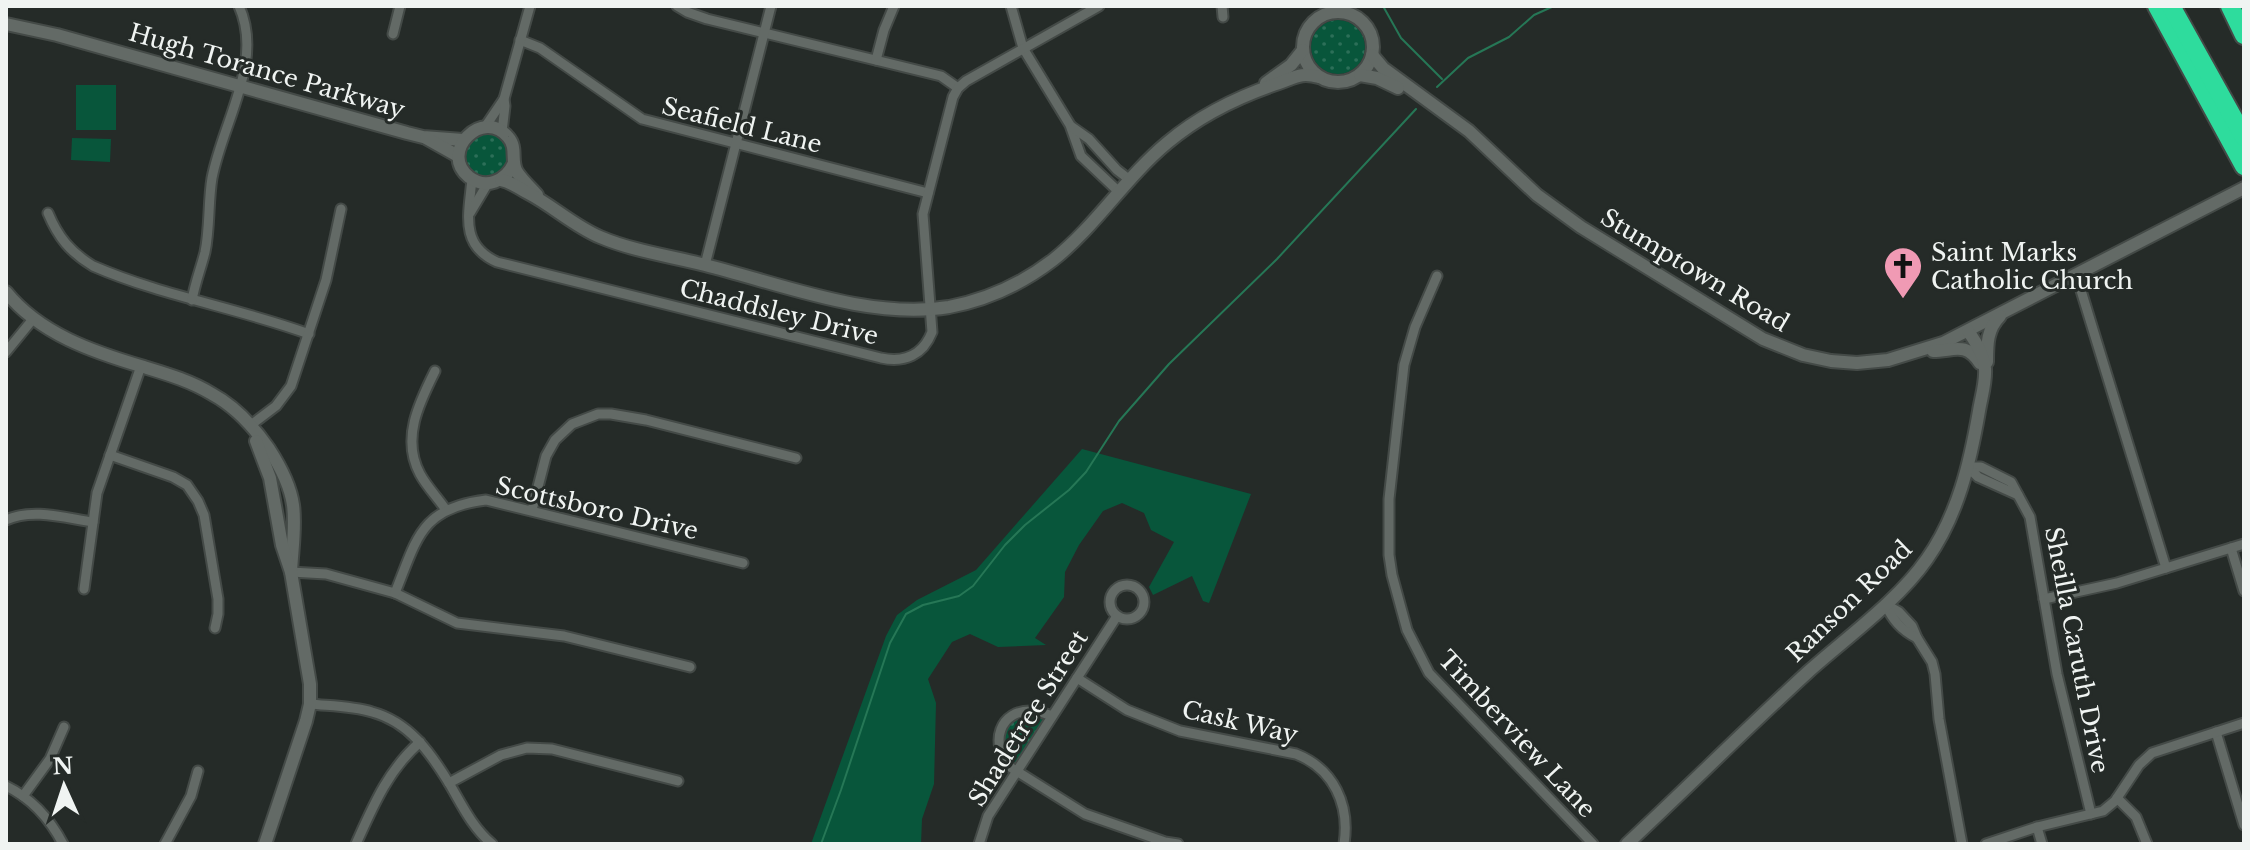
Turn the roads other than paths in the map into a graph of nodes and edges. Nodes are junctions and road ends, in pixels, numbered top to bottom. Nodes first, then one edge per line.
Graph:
1 (239, 6) edge
2 (400, 6) edge
3 (530, 6) edge
4 (677, 6) edge
5 (771, 6) edge
6 (894, 6) edge
7 (1011, 6) edge
8 (1099, 6) edge
9 (1310, 6) edge
10 (2157, 6) edge
11 (2171, 6) edge
12 (2230, 6) edge
13 (1330, 9) edge
14 (6, 24) edge
15 (1312, 24) junction
16 (763, 32) junction
17 (393, 34) dead end
18 (2244, 35) edge
19 (520, 40) junction
20 (1023, 48) junction
21 (1303, 50) junction
22 (1372, 55) junction
23 (876, 60) junction
24 (1360, 75) junction
25 (1319, 77) junction
26 (240, 87) junction
27 (958, 88) junction
28 (1260, 88) junction
29 (1416, 95) junction
30 (504, 99) junction
31 (1070, 125) junction
32 (485, 127) junction
33 (502, 132) junction
34 (423, 137) junction
35 (2244, 137) edge
36 (463, 140) junction
37 (737, 144) junction
38 (458, 156) junction
39 (514, 163) junction
40 (2244, 166) edge
41 (472, 179) junction
42 (1130, 180) junction
43 (494, 182) junction
44 (2244, 188) edge
45 (1119, 192) junction
46 (928, 193) junction
47 (539, 198) junction
48 (341, 209) dead end
49 (48, 213) dead end
50 (470, 213) junction
51 (705, 265) junction
52 (2076, 274) junction
53 (1437, 276) dead end
54 (6, 292) edge
55 (192, 300) junction
56 (932, 309) junction
57 (2007, 310) junction
58 (33, 319) junction
59 (1968, 331) junction
60 (309, 334) junction
61 (1922, 351) junction
62 (6, 352) edge
63 (141, 366) junction
64 (435, 371) dead end
65 (1985, 377) junction
66 (251, 425) junction
67 (110, 455) junction
68 (796, 458) dead end
69 (1968, 467) junction
70 (446, 510) junction
71 (532, 510) junction
72 (6, 520) edge
73 (93, 522) junction
74 (2244, 544) edge
75 (2231, 548) junction
76 (743, 563) dead end
77 (2166, 568) junction
78 (291, 572) junction
79 (84, 589) dead end
80 (2244, 591) edge
81 (395, 593) junction
82 (2044, 599) junction
83 (1885, 604) junction
84 (1117, 616) dead end
85 (215, 628) dead end
86 (690, 667) dead end
87 (1077, 678) junction
88 (310, 704) junction
89 (1052, 716) junction
90 (2244, 723) edge
91 (64, 727) dead end
92 (2216, 732) junction
93 (420, 742) junction
94 (198, 771) dead end
95 (1017, 771) junction
96 (678, 781) dead end
97 (449, 783) junction
98 (6, 786) edge
99 (23, 796) junction
100 (2117, 798) junction
101 (2091, 814) junction
102 (2244, 825) edge
103 (2037, 827) junction
104 (1163, 843) edge
105 (63, 844) edge
106 (165, 844) edge
107 (265, 844) edge
108 (356, 844) edge
109 (492, 844) edge
110 (979, 844) edge
111 (1178, 844) edge
112 (1344, 844) edge
113 (1593, 844) edge
114 (1627, 844) edge
115 (1962, 844) edge
116 (1986, 844) edge
117 (2042, 844) edge
118 (2147, 844) edge

1 - 26 street
2 - 17 street
3 - 19 street
4 - 16 street
5 - 16 street
6 - 23 street
7 - 20 street
8 - 20 street
9 - 15 street
10 - 40 highway
11 - 35 highway
12 - 18 highway
13 - 15 street
13 - 22 street
14 - 26 street, Hugh Torance Parkway
15 - 21 street
16 - 23 street
16 - 37 street
19 - 30 street
19 - 37 street, Seafield Lane
20 - 27 street
20 - 31 street
21 - 25 street
21 - 28 street
22 - 24 street
22 - 29 street, Stumptown Road
23 - 27 street
24 - 25 street
24 - 29 street, Stumptown Road
25 - 28 street
26 - 34 street, Hugh Torance Parkway
26 - 55 street
27 - 46 street, Chaddsley Drive
28 - 42 street
29 - 61 street, Stumptown Road
30 - 32 street
30 - 33 street
31 - 42 street
31 - 45 street
32 - 33 street
32 - 36 street
33 - 39 street
34 - 36 street, Hugh Torance Parkway
34 - 38 street, Hugh Torance Parkway
36 - 38 street
37 - 46 street, Seafield Lane
37 - 51 street
38 - 41 street
39 - 43 street
39 - 47 street
41 - 43 street
41 - 50 street, Chaddsley Drive
42 - 45 street
43 - 47 street
43 - 50 street
44 - 52 street, Stumptown Road
45 - 56 street
46 - 56 street, Chaddsley Drive
47 - 51 street
48 - 60 street
49 - 55 street
50 - 56 street, Chaddsley Drive
51 - 56 street
52 - 57 street, Stumptown Road
52 - 77 street
53 - 113 street, Timberview Lane
54 - 58 street
55 - 60 street
57 - 59 street, Stumptown Road
57 - 65 street
58 - 62 street
58 - 63 street
59 - 61 street, Stumptown Road
59 - 65 street, Ranson Road
60 - 66 street
61 - 65 street
63 - 66 street
63 - 67 street
64 - 70 street
65 - 69 street, Ranson Road
66 - 78 street
67 - 73 street
67 - 85 street
68 - 71 street
69 - 82 street, Sheilla Caruth Drive
69 - 83 street, Ranson Road
70 - 71 street, Scottsboro Drive
70 - 81 street, Scottsboro Drive
71 - 76 street, Scottsboro Drive
72 - 73 street
73 - 79 street
74 - 75 street
75 - 77 street
75 - 80 street
77 - 82 street
78 - 81 street
78 - 88 street
81 - 86 street
82 - 101 street, Sheilla Caruth Drive
83 - 114 street, Ranson Road
83 - 115 street
84 - 87 street, Shadetree Street
87 - 89 street, Shadetree Street
87 - 112 street, Cask Way
88 - 93 street
88 - 107 street
89 - 95 street, Shadetree Street
89 - 95 street
90 - 92 street
91 - 99 street
92 - 100 street
92 - 102 street
93 - 97 street
93 - 108 street
94 - 106 street
95 - 104 street
95 - 110 street, Shadetree Street
96 - 97 street
97 - 109 street
98 - 99 street
99 - 105 street
100 - 101 street
100 - 118 street
101 - 103 street
103 - 116 street
103 - 117 street
104 - 111 street

